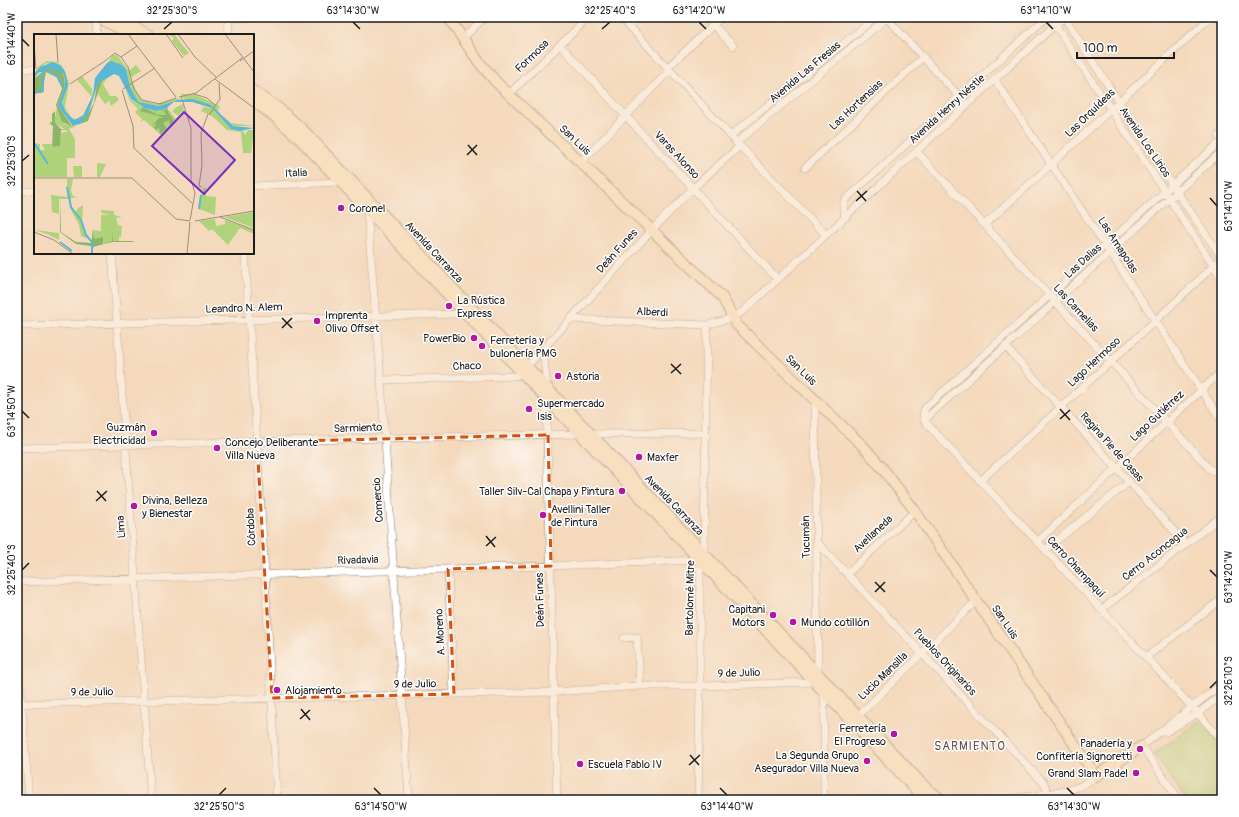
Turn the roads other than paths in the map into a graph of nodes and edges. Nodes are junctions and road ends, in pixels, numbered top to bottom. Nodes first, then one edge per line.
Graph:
1 (97, 17) edge
2 (115, 17) edge
3 (254, 17) edge
4 (448, 17) edge
5 (485, 17) edge
6 (589, 17) edge
7 (620, 17) edge
8 (706, 17) edge
9 (722, 17) edge
10 (876, 17) edge
11 (887, 17) edge
12 (1047, 17) edge
13 (1050, 17) edge
14 (1064, 17) edge
15 (1211, 17) edge
16 (228, 18) edge
17 (1056, 24) junction
18 (713, 25) junction
19 (97, 34) edge
20 (130, 34) edge
21 (147, 34) edge
22 (229, 34) edge
23 (462, 39) junction
24 (560, 45) junction
25 (733, 46) dead end
26 (923, 57) junction
27 (34, 69) edge
28 (669, 69) junction
29 (17, 70) edge
30 (995, 80) junction
31 (254, 92) edge
32 (509, 94) junction
33 (960, 96) junction
34 (254, 102) edge
35 (1118, 102) junction
36 (967, 105) junction
37 (1110, 110) junction
38 (625, 116) junction
39 (1222, 132) edge
40 (730, 136) junction
41 (1221, 142) edge
42 (738, 145) junction
43 (1222, 151) edge
44 (917, 152) junction
45 (581, 162) junction
46 (1052, 165) junction
47 (805, 168) dead end
48 (340, 182) junction
49 (1172, 185) junction
50 (254, 186) edge
51 (693, 188) junction
52 (34, 191) edge
53 (17, 192) edge
54 (1164, 192) junction
55 (1177, 192) junction
56 (367, 198) junction
57 (1169, 199) junction
58 (368, 211) junction
59 (845, 216) junction
60 (984, 225) junction
61 (652, 230) junction
62 (826, 234) junction
63 (1105, 245) junction
64 (1110, 252) junction
65 (112, 254) edge
66 (245, 254) edge
67 (1222, 258) edge
68 (1214, 267) junction
69 (1222, 279) edge
70 (778, 280) junction
71 (1049, 296) junction
72 (1055, 302) junction
73 (466, 309) junction
74 (376, 316) junction
75 (732, 318) junction
76 (249, 319) junction
77 (570, 319) junction
78 (1155, 322) junction
79 (118, 324) junction
80 (707, 325) junction
81 (17, 326) edge
82 (1005, 346) junction
83 (543, 349) junction
84 (1111, 362) junction
85 (524, 370) junction
86 (1222, 371) edge
87 (381, 380) junction
88 (547, 388) junction
89 (1201, 390) junction
90 (546, 399) junction
91 (815, 400) junction
92 (1061, 408) junction
93 (924, 420) junction
94 (1167, 421) junction
95 (1222, 421) edge
96 (705, 433) junction
97 (580, 434) junction
98 (590, 434) junction
99 (548, 435) junction
100 (384, 438) junction
101 (257, 442) junction
102 (126, 445) junction
103 (17, 448) edge
104 (1116, 468) junction
105 (1222, 468) edge
106 (980, 481) junction
107 (1129, 482) junction
108 (915, 511) junction
109 (1221, 520) edge
110 (817, 542) junction
111 (1037, 542) junction
112 (1186, 544) junction
113 (1045, 550) junction
114 (702, 556) junction
115 (551, 566) junction
116 (448, 569) junction
117 (393, 570) junction
118 (265, 574) junction
119 (847, 574) junction
120 (135, 578) junction
121 (17, 582) edge
122 (1222, 599) edge
123 (976, 601) junction
124 (1101, 610) junction
125 (624, 638) dead end
126 (17, 643) edge
127 (922, 654) junction
128 (1146, 657) junction
129 (816, 678) junction
130 (1222, 684) edge
131 (640, 686) junction
132 (700, 686) junction
133 (553, 692) junction
134 (824, 692) junction
135 (454, 694) junction
136 (402, 695) junction
137 (1222, 695) edge
138 (272, 698) junction
139 (145, 701) junction
140 (19, 704) edge
141 (1192, 707) junction
142 (1198, 714) junction
143 (858, 716) junction
144 (1222, 740) edge
145 (1142, 746) junction
146 (1096, 776) junction
147 (1049, 797) edge
148 (29, 800) edge
149 (152, 800) edge
150 (277, 800) edge
151 (409, 800) edge
152 (557, 800) edge
153 (698, 800) edge
154 (824, 800) edge
155 (927, 800) edge
156 (942, 800) edge
157 (1002, 800) edge
158 (1179, 800) edge

1 - 19 street
1 - 20 main road
2 - 21 main road
3 - 16 street
4 - 23 main road, San Luis
5 - 23 street
6 - 24 street, Formosa
7 - 28 street
8 - 18 street
9 - 18 street
10 - 40 street, Avenida Las Fresias
11 - 26 street
11 - 42 street, Avenida Las Fresias
12 - 33 street, Avenida Henry Néstle
13 - 17 street, Avenida Los Lirios
14 - 17 street, Avenida Henry Néstle
14 - 35 street, Avenida Los Lirios
15 - 35 street, Las Orquídeas
16 - 22 street
17 - 30 street, Avenida Henry Néstle
17 - 37 street, Avenida Los Lirios
18 - 25 street
18 - 28 street
23 - 32 main road, San Luis
24 - 32 street, Formosa
24 - 38 street, Varas Alonso
26 - 33 street
26 - 47 street, Las Hortensias
27 - 29 street
28 - 38 street
28 - 40 street
30 - 36 street, Avenida Henry Néstle
30 - 46 street, Las Amapolas
31 - 56 main road, Avenida Carranza
32 - 45 main road, San Luis
33 - 36 street
33 - 59 street, Avenida Henry Néstle
34 - 48 main road, Avenida Carranza
35 - 37 street, Las Orquídeas
35 - 49 street, Avenida Los Lirios
36 - 44 street, Avenida Henry Néstle
37 - 46 street, Las Orquídeas
37 - 54 street, Avenida Los Lirios
38 - 45 street
38 - 51 street, Varas Alonso
39 - 41 street, Las Dalias
40 - 42 street
41 - 49 street, Las Dalias
42 - 51 street, Deán Funes
42 - 62 street
43 - 55 street, Las Dalias
44 - 59 street, Avenida Henry Néstle
44 - 60 street, Las Camelias
45 - 61 main road, San Luis
46 - 60 street, Las Orquídeas
46 - 63 street, Las Amapolas
48 - 50 street, Italia
48 - 58 main road, Avenida Carranza
49 - 54 street, Las Dalias
49 - 55 street, Avenida Los Lirios
51 - 61 street, Deán Funes
51 - 70 street, Varas Alonso
52 - 53 street
54 - 57 street, Avenida Los Lirios
54 - 63 street, Las Dalias
55 - 57 street, Las Dalias
55 - 67 street, Avenida Los Lirios
56 - 58 street, Comercio
56 - 73 main road, Avenida Carranza
57 - 64 street, Las Dalias
57 - 68 street, Avenida Los Lirios
58 - 73 main road, Avenida Carranza
58 - 74 street, Comercio
59 - 62 street, Avenida Henry Néstle
60 - 71 street, Las Camelias
61 - 75 main road, San Luis
61 - 77 street, Deán Funes
62 - 70 street, Avenida Henry Néstle
63 - 64 street, Las Amapolas
63 - 71 street, Las Dalias
64 - 72 street, Las Dalias
64 - 78 street, Las Amapolas
65 - 79 street, Lima
66 - 76 street, Córdoba
67 - 68 street, Lago Hermoso
68 - 69 street, Avenida Los Lirios
68 - 78 street, Lago Hermoso
70 - 75 street, Avenida Henry Néstle
71 - 72 street, Las Camelias
71 - 93 street, Las Dalias
72 - 82 street, Las Dalias
72 - 84 street, Las Camelias
73 - 74 street, Leandro N. Alem
73 - 85 main road, Avenida Carranza
74 - 76 street, Leandro N. Alem
74 - 87 street, Comercio
75 - 80 street, Alberdi
75 - 91 main road, San Luis
76 - 79 street, Leandro N. Alem
76 - 101 street, Córdoba
77 - 80 street, Alberdi
77 - 83 street, Deán Funes
78 - 84 street, Lago Hermoso
78 - 89 street, Las Amapolas
79 - 81 street, Leandro N. Alem
79 - 102 street, Lima
80 - 96 street, Bartolomé Mitre
82 - 92 street, Regina Pie de Casas
82 - 93 street, Las Dalias
83 - 85 street
83 - 88 street
84 - 92 street, Lago Hermoso
84 - 94 street, Las Camelias
85 - 87 street, Chaco
85 - 88 main road, Avenida Carranza
85 - 90 main road, Avenida Carranza
86 - 89 street, Lago Gutiérrez
87 - 100 street, Comercio
88 - 98 main road, Avenida Carranza
89 - 94 street, Lago Gutiérrez
89 - 95 street, Las Amapolas
90 - 97 main road, Avenida Carranza
90 - 99 street, Deán Funes
91 - 108 main road, San Luis
91 - 110 street, Tucumán
92 - 104 street, Regina Pie de Casas
92 - 106 street, Lago Hermoso
93 - 106 street, Cerro Champaquí
94 - 104 street, Lago Gutiérrez
94 - 105 street, Las Camelias
96 - 98 street
96 - 114 street, Bartolomé Mitre
97 - 99 street, Sarmiento
97 - 114 main road, Avenida Carranza
98 - 114 main road, Avenida Carranza
99 - 100 street, Sarmiento
99 - 115 street, Deán Funes
100 - 101 street, Sarmiento
100 - 117 street, Comercio
101 - 102 street, Sarmiento
101 - 118 street, Córdoba
102 - 103 street, Sarmiento
102 - 120 street, Lima
104 - 107 street, Regina Pie de Casas
104 - 111 street, Lago Gutiérrez
106 - 111 street, Cerro Champaquí
107 - 112 street, Regina Pie de Casas
107 - 113 street
108 - 119 street, Avellaneda
108 - 123 main road, San Luis
109 - 112 street, Cerro Aconcagua
110 - 119 street, Pueblos Originarios
110 - 129 street, Tucumán
111 - 113 street, Cerro Champaquí
112 - 124 street, Cerro Aconcagua
113 - 124 street, Cerro Champaquí
114 - 115 street, Rivadavia
114 - 129 main road, Avenida Carranza
114 - 132 street, Bartolomé Mitre
115 - 116 street, Rivadavia
115 - 133 street, Deán Funes
116 - 117 street, Rivadavia
116 - 135 street, A. Moreno
117 - 118 street, Rivadavia
117 - 136 street, Comercio
118 - 120 street, Rivadavia
118 - 138 street, Córdoba
119 - 127 street, Pueblos Originarios
120 - 121 street, Rivadavia
120 - 139 street, Lima
122 - 128 street
123 - 127 street, Lucio Mansilla
123 - 146 main road, San Luis
124 - 128 street, Cerro Champaquí
125 - 131 street
126 - 140 street
127 - 143 street, Lucio Mansilla
127 - 147 street, Pueblos Originarios
128 - 141 street, Cerro Champaquí
129 - 132 street, 9 de Julio
129 - 134 main road, Avenida Carranza
129 - 143 main road, Avenida Carranza
130 - 141 street
131 - 132 street, 9 de Julio
131 - 133 street, 9 de Julio
132 - 153 street, Bartolomé Mitre
133 - 135 street, 9 de Julio
133 - 152 street, Deán Funes
134 - 154 street
134 - 155 main road, Avenida Carranza
135 - 136 street, 9 de Julio
136 - 138 street, 9 de Julio
136 - 151 street, Comercio
137 - 142 street
138 - 139 street, 9 de Julio
138 - 150 street, Córdoba
139 - 140 street, 9 de Julio
139 - 149 street, Lima
140 - 148 street
141 - 142 street, Cerro Champaquí
141 - 145 street
142 - 144 street, Cerro Champaquí
142 - 145 street
143 - 156 main road, Avenida Carranza
145 - 146 main road
145 - 158 street
146 - 147 street
147 - 157 street

